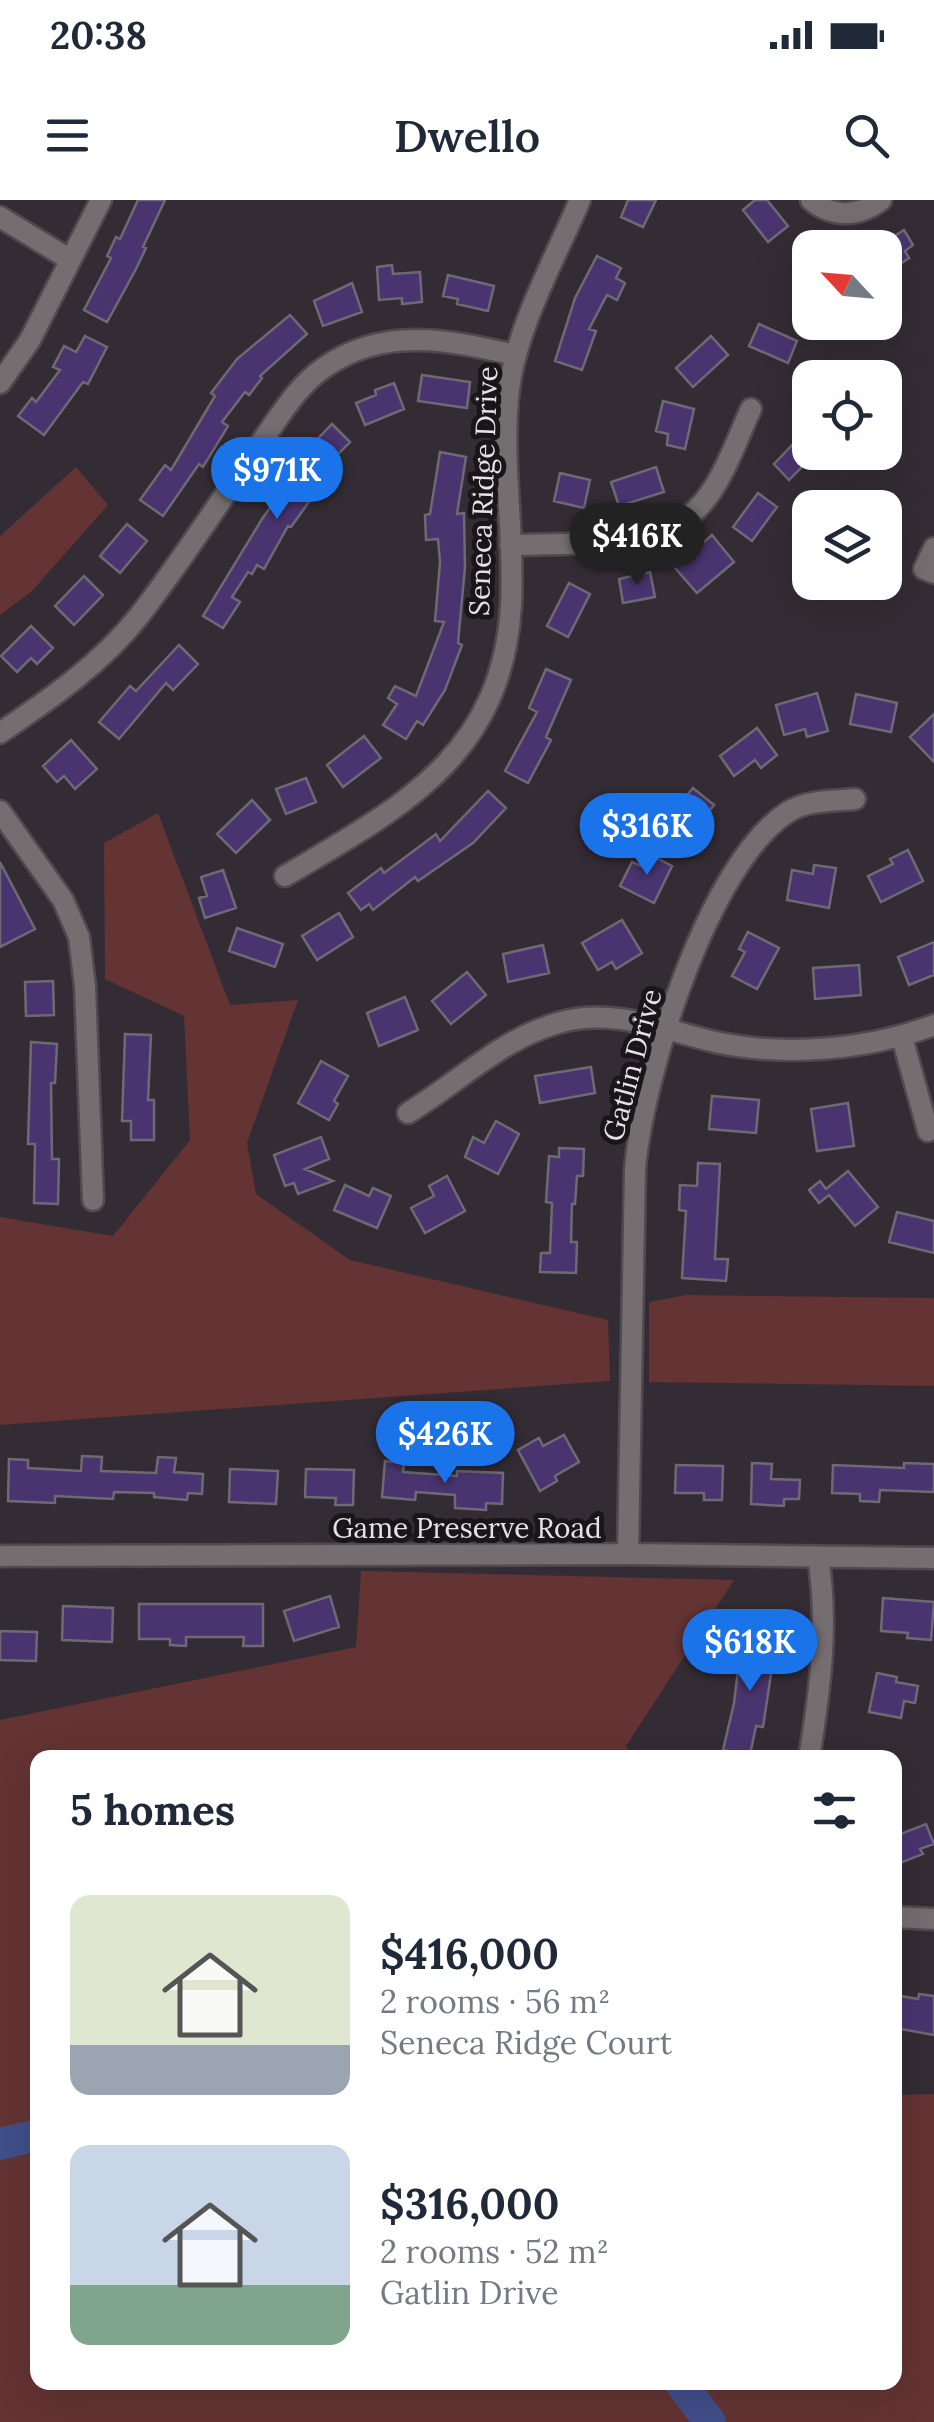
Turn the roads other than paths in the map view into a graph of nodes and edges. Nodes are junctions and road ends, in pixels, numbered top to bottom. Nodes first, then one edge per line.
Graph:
1 (100, 200) edge
2 (580, 200) edge
3 (811, 200) edge
4 (880, 200) edge
5 (0, 217) edge
6 (69, 259) junction
7 (515, 355) junction
8 (0, 383) edge
9 (750, 408) dead end
10 (510, 544) junction
11 (934, 548) edge
12 (934, 573) edge
13 (0, 733) edge
14 (854, 798) dead end
15 (0, 811) edge
16 (285, 876) dead end
17 (934, 1025) edge
18 (666, 1027) junction
19 (902, 1038) junction
20 (408, 1113) dead end
21 (928, 1131) dead end
22 (93, 1200) dead end
23 (628, 1554) junction
24 (0, 1556) edge
25 (818, 1558) junction
26 (934, 1558) edge
27 (810, 1750) edge
28 (902, 1917) edge
29 (934, 1919) edge

1 - 6 street
2 - 7 street, Seneca Ridge Drive
3 - 4 street
5 - 6 street
6 - 8 street
7 - 10 street, Seneca Ridge Drive
7 - 13 street
9 - 10 street
10 - 16 street, Seneca Ridge Drive
11 - 12 street
14 - 18 street, Gatlin Drive
15 - 22 street
17 - 19 street
18 - 19 street
18 - 20 street
18 - 23 street, Gatlin Drive
19 - 21 street
23 - 24 street, Game Preserve Road
23 - 25 street, Game Preserve Road
25 - 26 street, Game Preserve Road
25 - 27 street
28 - 29 street

